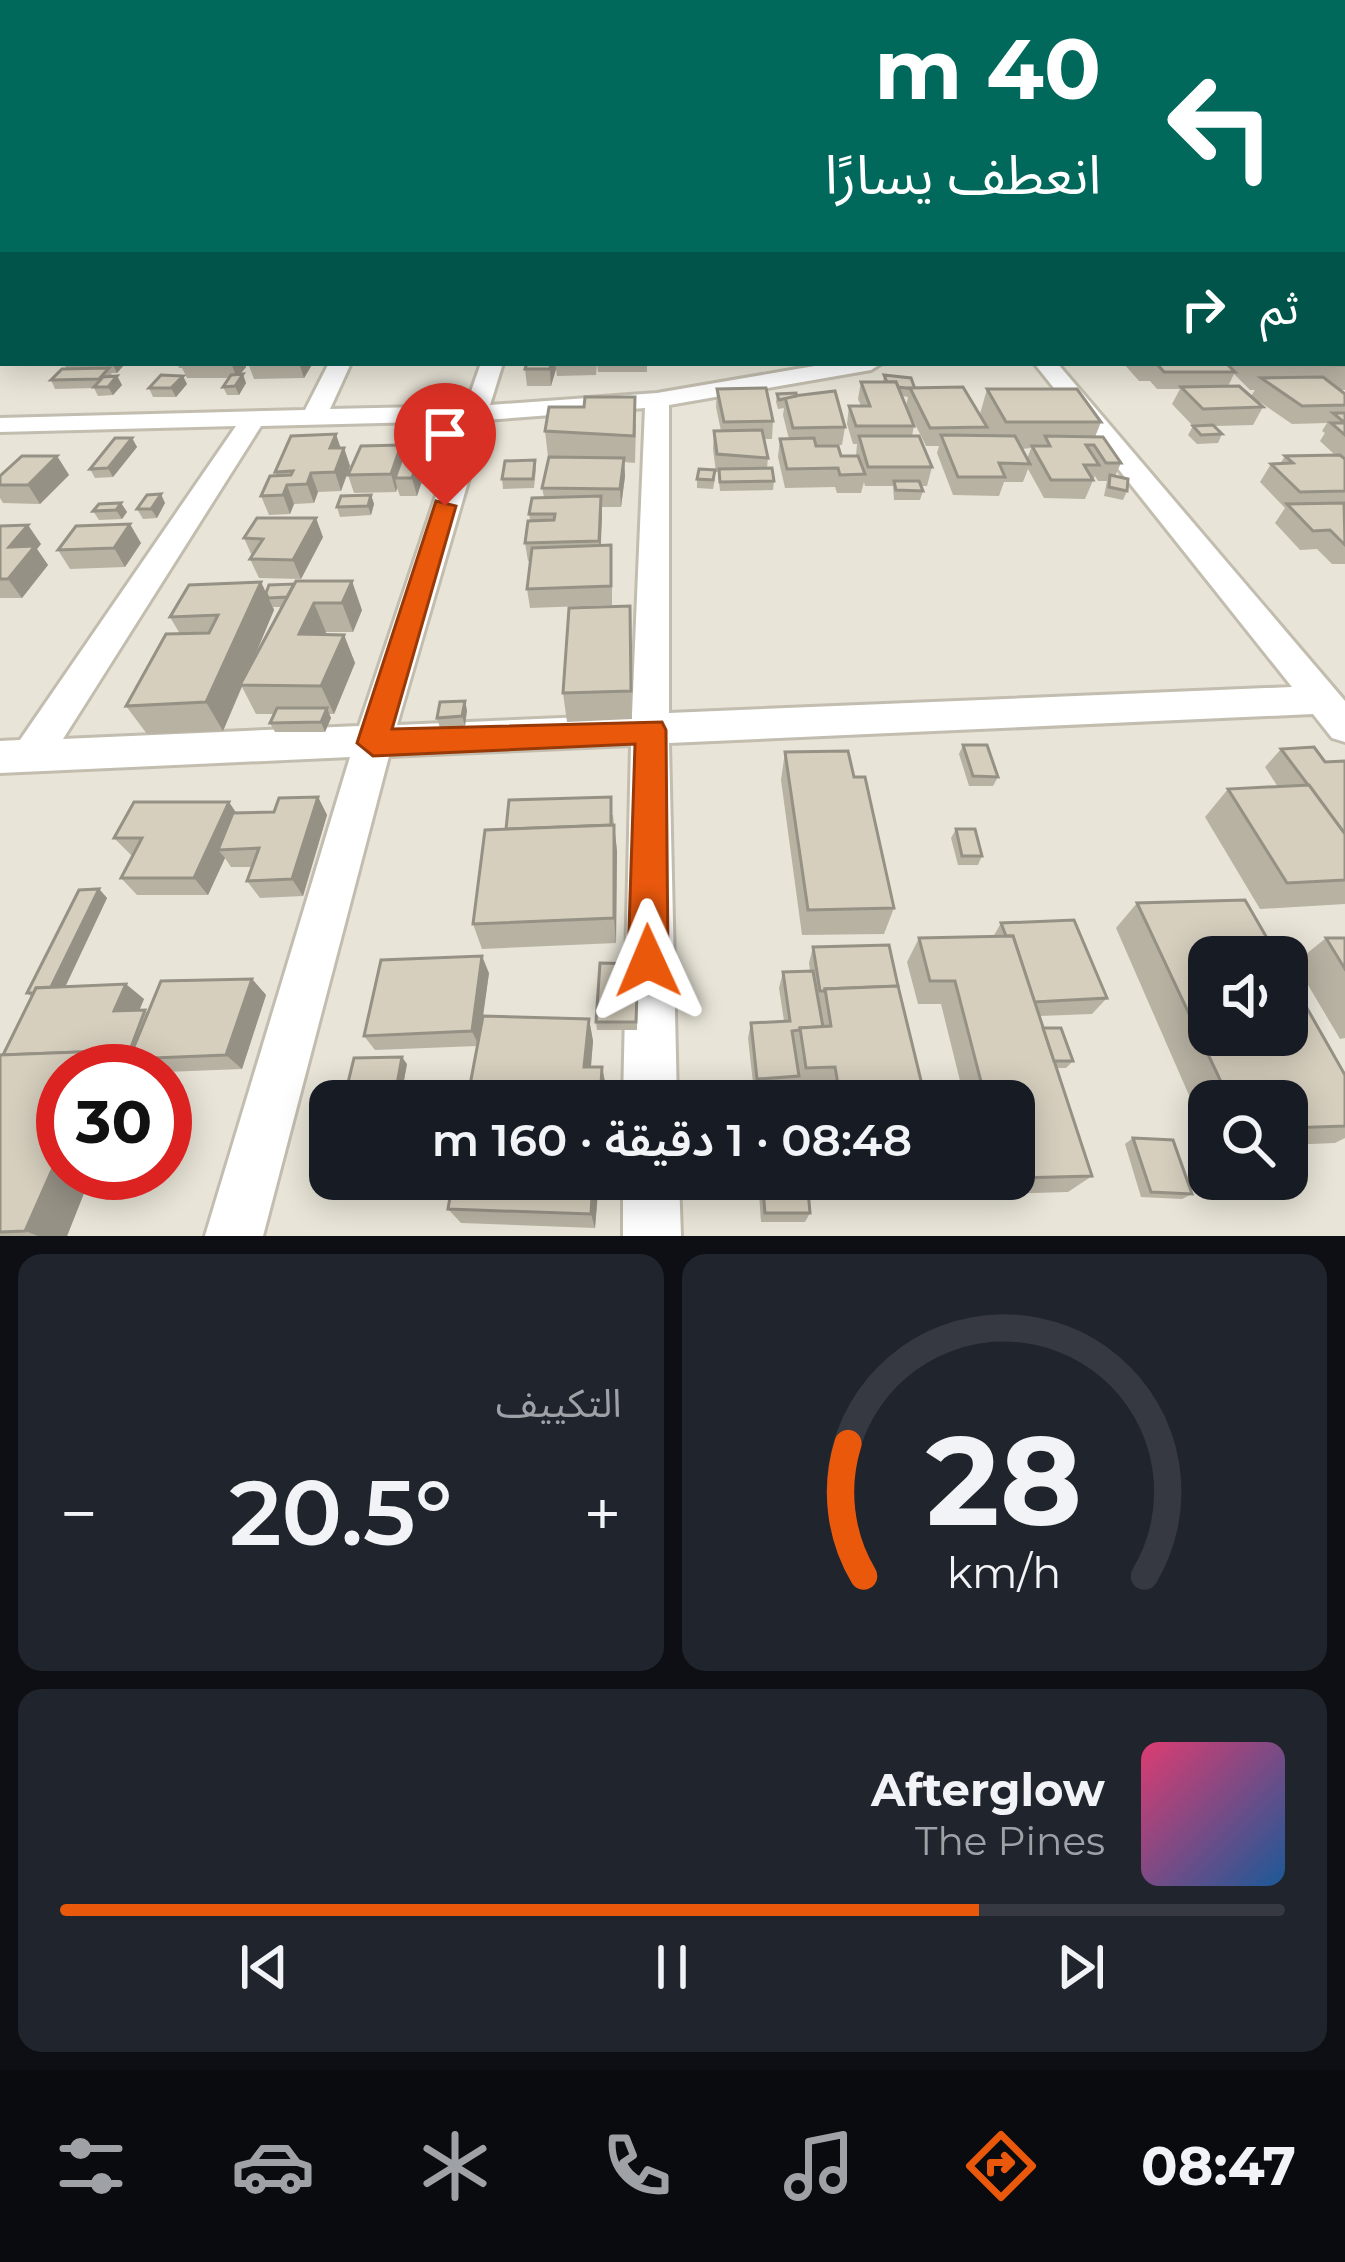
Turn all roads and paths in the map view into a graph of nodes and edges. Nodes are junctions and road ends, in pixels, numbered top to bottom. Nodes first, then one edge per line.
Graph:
1 (339, 366) edge
2 (491, 366) edge
3 (854, 366) edge
4 (1047, 366) edge
5 (657, 400) junction
6 (475, 413) junction
7 (314, 417) junction
8 (254, 418) junction
9 (0, 424) edge
10 (1334, 714) edge
11 (651, 730) junction
12 (373, 743) junction
13 (16, 757) edge
14 (650, 1080) edge
15 (651, 1200) edge
16 (234, 1236) edge
17 (652, 1236) edge

1 - 7 street
2 - 6 street
3 - 5 street
4 - 10 street
5 - 6 street
5 - 11 street
6 - 7 street
6 - 12 street
7 - 8 street
8 - 9 street
8 - 13 street
10 - 11 street
11 - 12 street
11 - 14 street
12 - 13 street
12 - 16 street
15 - 17 street

